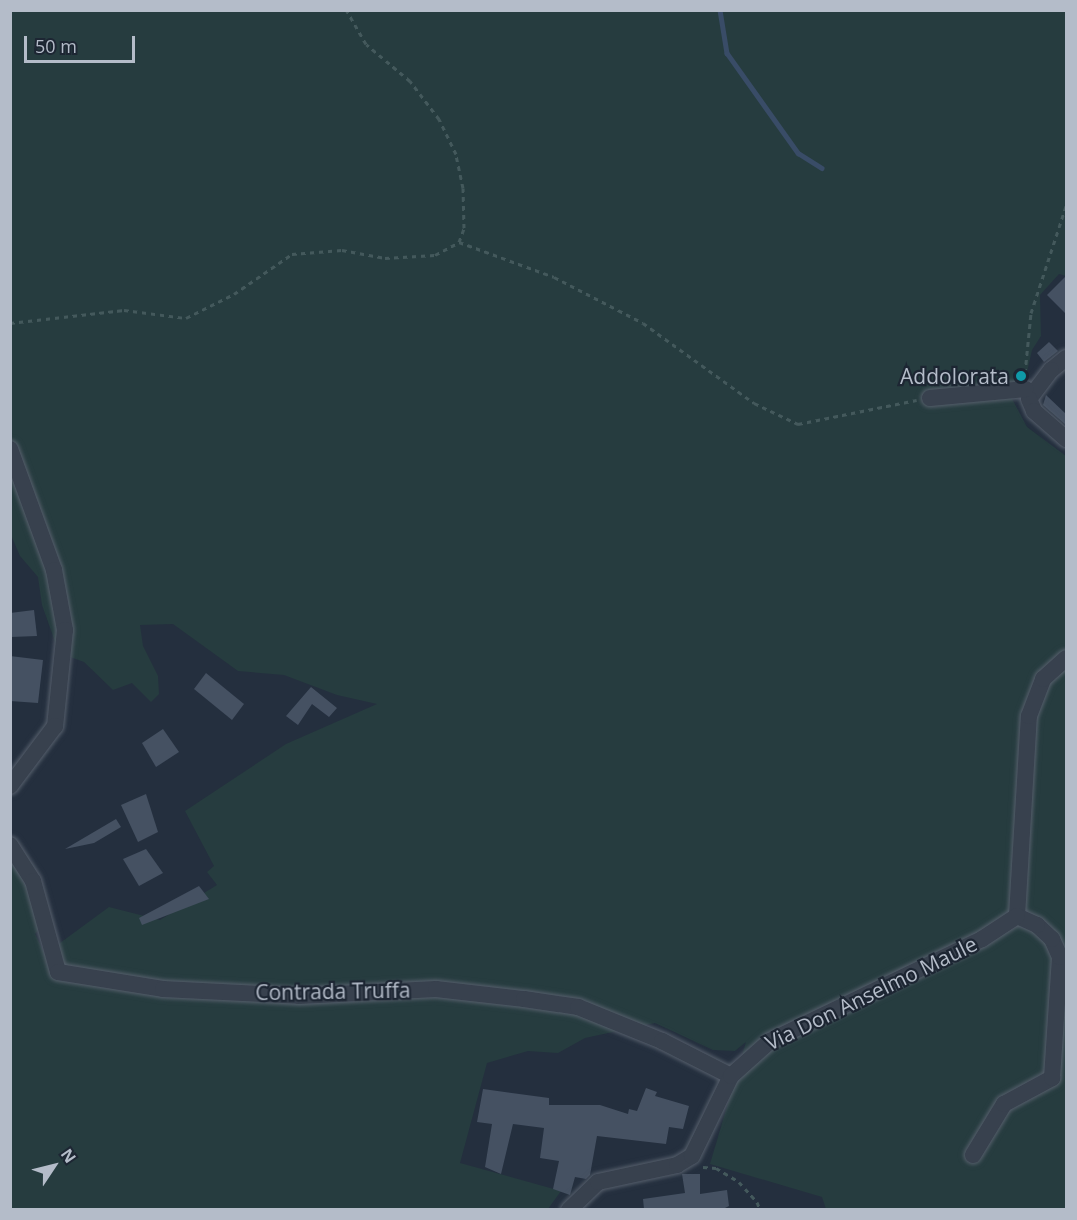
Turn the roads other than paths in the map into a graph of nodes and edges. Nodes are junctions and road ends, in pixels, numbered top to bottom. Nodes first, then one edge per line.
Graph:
1 (1066, 358) edge
2 (1026, 389) road end
3 (930, 398) road end
4 (1066, 439) edge
5 (10, 448) edge
6 (1066, 658) edge
7 (10, 786) edge
8 (10, 845) edge
9 (1017, 916) junction
10 (731, 1076) junction
11 (973, 1155) dead end
12 (569, 1209) edge

1 - 4 street
2 - 3 street
5 - 7 street
6 - 9 street
8 - 10 street, Contrada Truffa
9 - 10 street, Via Don Anselmo Maule
9 - 11 street
10 - 12 street

